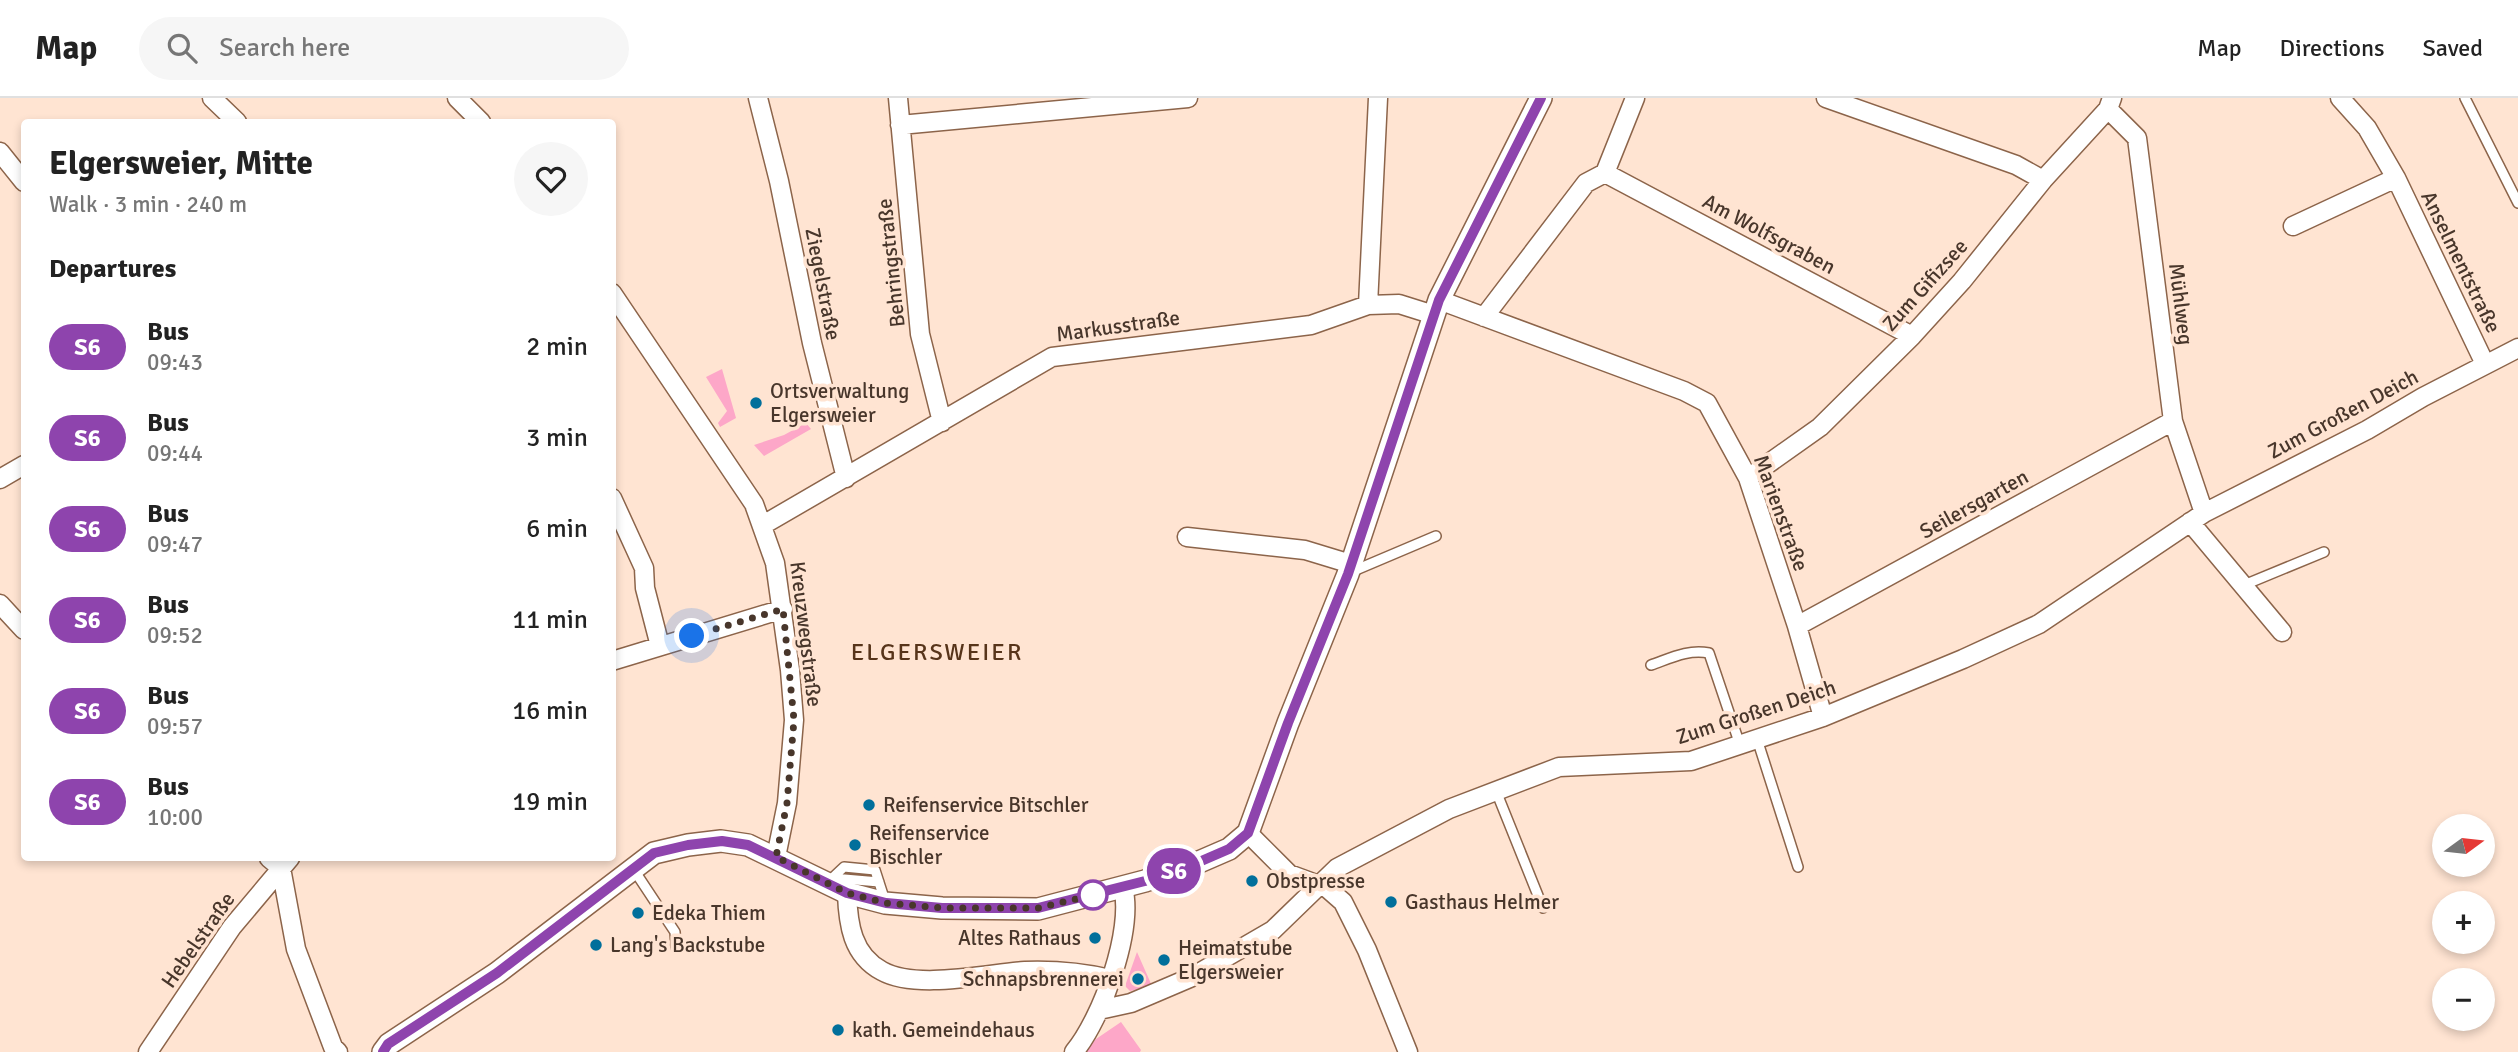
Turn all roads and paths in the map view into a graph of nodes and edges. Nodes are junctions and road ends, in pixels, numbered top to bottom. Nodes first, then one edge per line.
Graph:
1 (212, 98) edge
2 (457, 98) edge
3 (758, 98) edge
4 (898, 98) edge
5 (1188, 98) edge
6 (1378, 98) edge
7 (1541, 98) edge
8 (1635, 98) edge
9 (1826, 98) edge
10 (2340, 98) edge
11 (2465, 98) edge
12 (2110, 104) edge
13 (234, 119) edge
14 (478, 119) edge
15 (900, 125) junction
16 (0, 152) edge
17 (1605, 173) junction
18 (21, 178) edge
19 (2396, 178) junction
20 (2043, 180) junction
21 (2518, 203) edge
22 (2293, 226) dead end
23 (616, 299) edge
24 (1368, 305) junction
25 (1437, 307) junction
26 (1484, 317) junction
27 (1912, 336) junction
28 (2518, 348) edge
29 (2485, 364) junction
30 (2173, 421) junction
31 (942, 422) junction
32 (21, 467) edge
33 (846, 478) junction
34 (1748, 478) junction
35 (0, 479) edge
36 (616, 507) edge
37 (2197, 517) junction
38 (763, 525) junction
39 (1436, 536) dead end
40 (1187, 537) dead end
41 (2324, 552) dead end
42 (1349, 569) junction
43 (2244, 585) junction
44 (0, 604) edge
45 (783, 609) junction
46 (1797, 626) junction
47 (21, 627) edge
48 (2282, 632) dead end
49 (660, 646) junction
50 (616, 659) edge
51 (1651, 665) dead end
52 (1823, 717) junction
53 (1749, 742) junction
54 (1496, 791) junction
55 (1248, 833) junction
56 (776, 857) junction
57 (280, 861) edge
58 (1798, 867) dead end
59 (633, 869) junction
60 (1317, 884) junction
61 (835, 885) junction
62 (1123, 887) junction
63 (886, 903) junction
64 (1543, 908) dead end
65 (676, 947) dead end
66 (1110, 979) junction
67 (1099, 1010) junction
68 (148, 1052) edge
69 (338, 1052) edge
70 (383, 1052) edge
71 (1074, 1052) edge
72 (1408, 1052) edge

1 - 13 street
2 - 14 street
3 - 33 street, Ziegelstraße
4 - 15 street, Behringstraße
5 - 15 street
6 - 24 street
7 - 25 street
8 - 17 street
9 - 20 street
10 - 19 street, Anselmentstraße
11 - 21 lane
12 - 20 street, Zum Gifizsee
12 - 30 street, Mühlweg
15 - 31 street, Behringstraße
16 - 18 street
17 - 26 street
17 - 27 street, Am Wolfsgraben
19 - 22 street, Anselmentstraße
19 - 29 street, Anselmentstraße
20 - 27 street, Zum Gifizsee
23 - 38 street, Kreuzwegstraße
24 - 25 street, Markusstraße
24 - 31 street, Markusstraße
25 - 26 street, Marienstraße
25 - 42 street
26 - 34 street, Marienstraße
27 - 34 street, Zum Gifizsee
28 - 29 street, Zum Großen Deich
29 - 37 street, Zum Großen Deich
30 - 37 street, Mühlweg
30 - 46 street, Seilersgarten
31 - 33 street, Markusstraße
32 - 35 street
33 - 38 street, Markusstraße
34 - 46 street, Marienstraße
36 - 49 street
37 - 43 street
37 - 52 street, Zum Großen Deich
38 - 45 street, Kreuzwegstraße
39 - 42 lane
40 - 42 street
41 - 43 lane
42 - 55 street
43 - 48 street
44 - 47 street
45 - 49 street
45 - 56 street, Kreuzwegstraße
46 - 52 street, Marienstraße
49 - 50 street
51 - 53 lane
52 - 53 street, Zum Großen Deich
53 - 54 street, Zum Großen Deich
53 - 58 lane
54 - 60 street, Zum Großen Deich
54 - 64 lane
55 - 60 street
55 - 62 street
56 - 59 street
56 - 61 street
57 - 68 street, Hebelstraße
57 - 69 street
59 - 65 lane
59 - 70 street
60 - 67 street, Zum Großen Deich
60 - 72 street
61 - 63 street
61 - 63 lane
61 - 66 street
62 - 63 street
62 - 66 street
66 - 67 street
67 - 71 street

